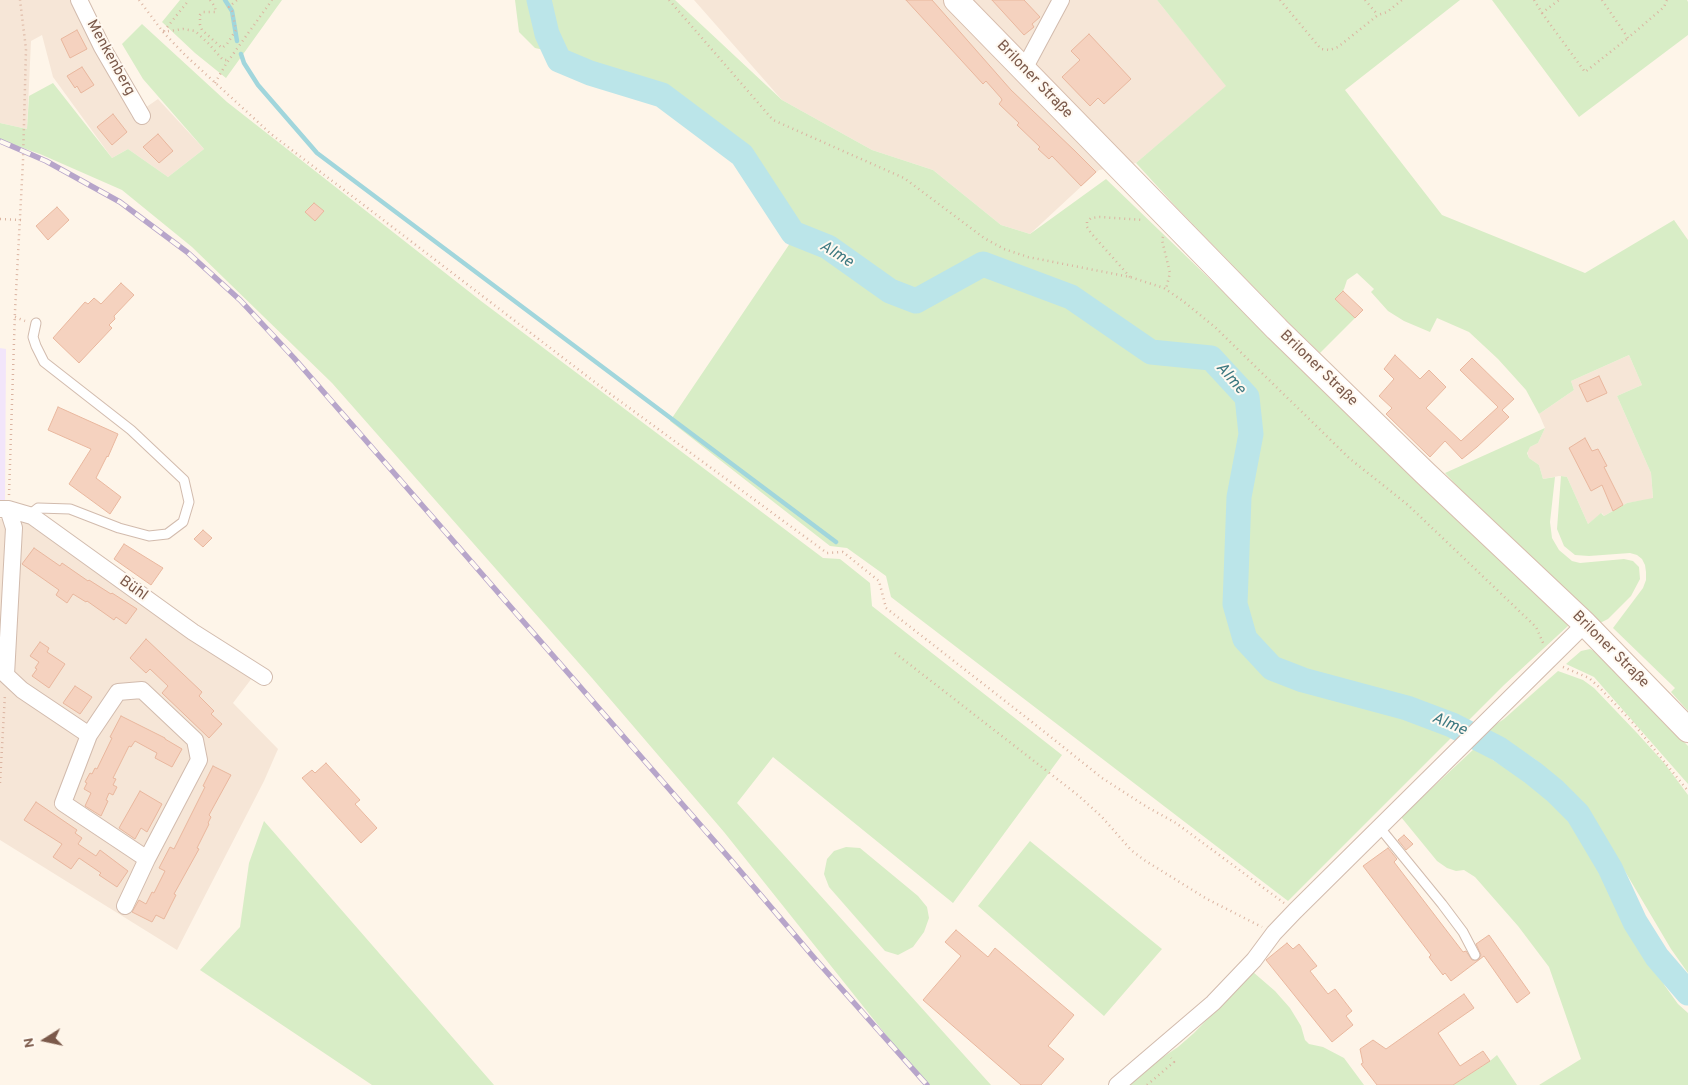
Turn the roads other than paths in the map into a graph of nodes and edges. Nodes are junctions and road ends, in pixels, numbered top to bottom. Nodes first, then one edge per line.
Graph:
1 (79, 0) edge
2 (956, 0) edge
3 (1061, 0) edge
4 (1024, 69) junction
5 (142, 116) dead end
6 (36, 323) dead end
7 (4, 509) edge
8 (29, 515) junction
9 (1585, 624) junction
10 (264, 677) dead end
11 (1688, 730) edge
12 (89, 735) junction
13 (1380, 828) junction
14 (147, 859) junction
15 (125, 906) dead end
16 (1475, 955) dead end
17 (1116, 1085) edge

1 - 5 street, Menkenberg
2 - 4 main road, Briloner Straße
3 - 4 street
4 - 9 main road, Briloner Straße
6 - 8 lane
7 - 8 street, Bühl
7 - 12 street
8 - 10 street, Bühl
9 - 11 main road, Briloner Straße
9 - 13 street
12 - 14 street
12 - 14 street
13 - 16 lane
13 - 17 street
14 - 15 street

